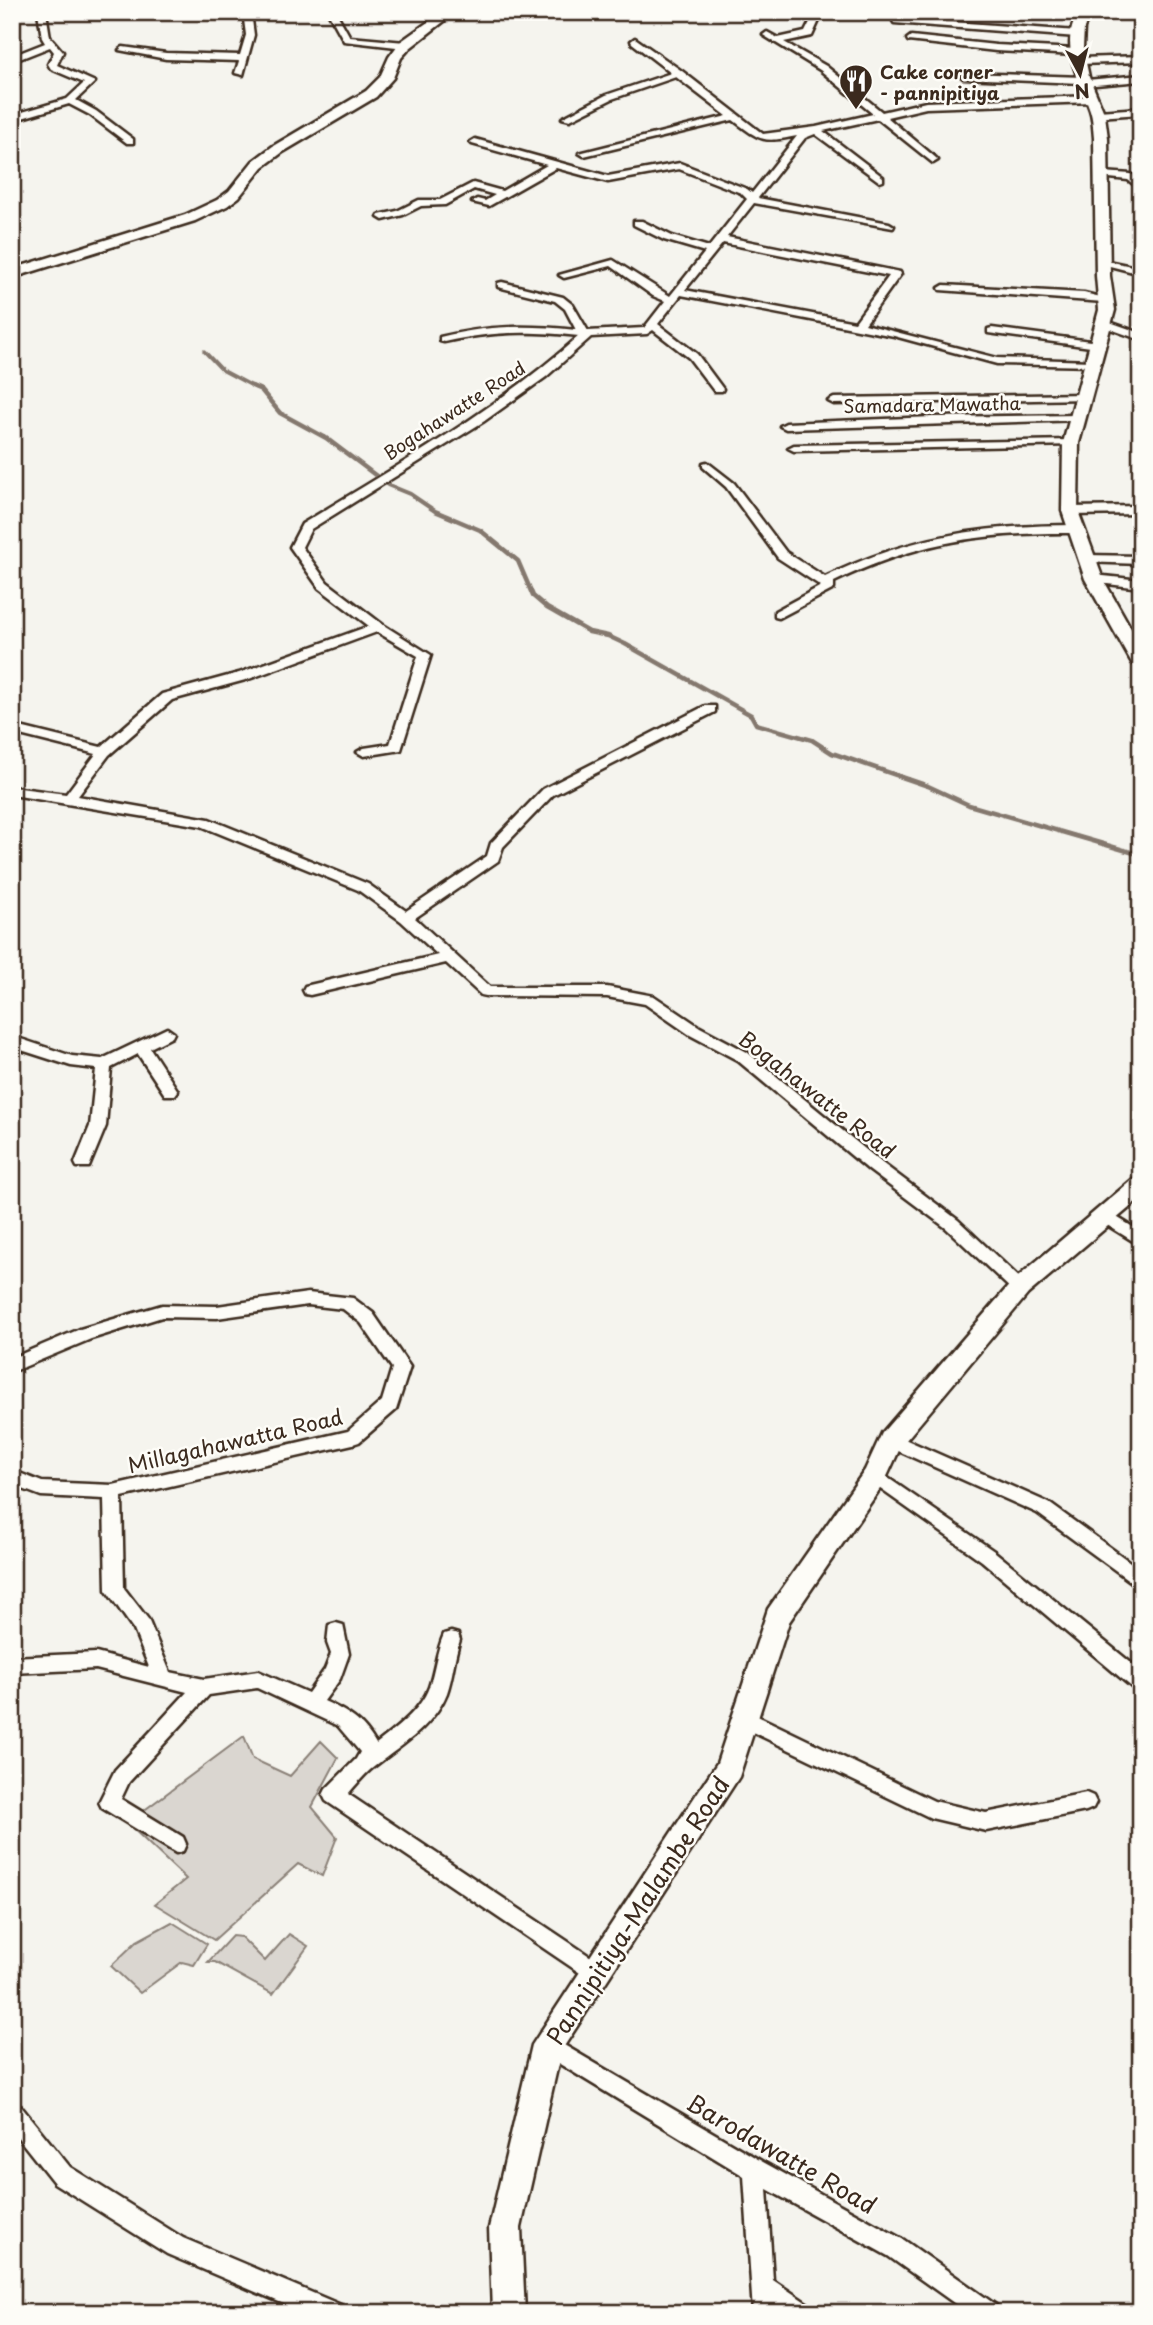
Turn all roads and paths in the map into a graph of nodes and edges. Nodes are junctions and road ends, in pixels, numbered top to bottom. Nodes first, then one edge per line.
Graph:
1 (42, 12) edge
2 (247, 12) edge
3 (332, 12) edge
4 (450, 12) edge
5 (519, 12) edge
6 (819, 12) edge
7 (1028, 12) edge
8 (1083, 14) edge
9 (531, 19) dead end
10 (897, 21) dead end
11 (1077, 34) junction
12 (767, 35) dead end
13 (911, 39) dead end
14 (779, 40) junction
15 (635, 41) dead end
16 (50, 44) junction
17 (405, 45) junction
18 (123, 50) dead end
19 (1078, 56) junction
20 (246, 58) junction
21 (12, 59) edge
22 (1141, 59) edge
23 (240, 73) dead end
24 (678, 73) junction
25 (966, 76) dead end
26 (1141, 78) edge
27 (1084, 81) junction
28 (70, 101) junction
29 (1095, 107) junction
30 (1141, 111) edge
31 (879, 114) junction
32 (734, 117) junction
33 (12, 118) edge
34 (567, 118) dead end
35 (816, 130) junction
36 (130, 141) dead end
37 (475, 142) dead end
38 (584, 153) dead end
39 (933, 160) dead end
40 (554, 165) junction
41 (1103, 175) junction
42 (880, 179) dead end
43 (1141, 187) edge
44 (505, 194) junction
45 (753, 200) junction
46 (477, 202) dead end
47 (383, 217) dead end
48 (638, 223) dead end
49 (889, 226) dead end
50 (719, 239) junction
51 (710, 250) junction
52 (1102, 261) junction
53 (1141, 271) edge
54 (12, 274) edge
55 (564, 275) dead end
56 (502, 285) dead end
57 (944, 288) dead end
58 (674, 295) junction
59 (1104, 299) junction
60 (1104, 323) junction
61 (653, 326) junction
62 (858, 326) junction
63 (992, 331) dead end
64 (586, 333) junction
65 (1141, 337) edge
66 (444, 339) dead end
67 (1098, 345) junction
68 (1092, 364) junction
69 (718, 389) dead end
70 (1084, 397) junction
71 (834, 401) dead end
72 (1079, 418) junction
73 (786, 426) dead end
74 (1071, 443) junction
75 (794, 448) dead end
76 (707, 465) dead end
77 (1141, 510) edge
78 (1070, 511) junction
79 (1077, 529) junction
80 (1086, 559) junction
81 (1141, 560) edge
82 (1094, 579) junction
83 (1141, 584) edge
84 (830, 586) junction
85 (779, 614) dead end
86 (378, 627) junction
87 (1140, 661) edge
88 (710, 709) dead end
89 (12, 729) edge
90 (104, 751) junction
91 (364, 752) dead end
92 (12, 791) edge
93 (69, 799) junction
94 (406, 918) junction
95 (449, 957) junction
96 (310, 990) dead end
97 (167, 1033) dead end
98 (12, 1041) edge
99 (141, 1046) junction
100 (104, 1065) junction
101 (170, 1091) dead end
102 (83, 1163) dead end
103 (1141, 1185) edge
104 (1105, 1216) junction
105 (1141, 1240) edge
106 (1020, 1288) junction
107 (12, 1366) edge
108 (891, 1440) junction
109 (875, 1476) junction
110 (12, 1477) edge
111 (113, 1492) junction
112 (1141, 1581) edge
113 (336, 1630) dead end
114 (451, 1640) dead end
115 (12, 1665) edge
116 (164, 1679) junction
117 (1141, 1684) edge
118 (204, 1687) junction
119 (311, 1705) junction
120 (745, 1719) junction
121 (363, 1765) junction
122 (1086, 1802) dead end
123 (176, 1844) dead end
124 (596, 1972) junction
125 (547, 2045) junction
126 (12, 2113) edge
127 (755, 2170) junction
128 (762, 2286) junction
129 (333, 2313) edge
130 (509, 2313) edge
131 (764, 2313) edge
132 (802, 2313) edge
133 (988, 2313) edge

1 - 16 street
2 - 20 street
3 - 17 street
4 - 17 street
5 - 9 street
6 - 14 street
7 - 8 street
8 - 11 street
10 - 11 street
11 - 19 street
12 - 14 street
13 - 19 street
14 - 31 street
15 - 24 street
16 - 21 street
16 - 28 street
17 - 54 street
18 - 20 street
19 - 22 street
19 - 27 street
20 - 23 street
24 - 32 street
24 - 34 street
25 - 27 street
26 - 27 street
27 - 29 street
28 - 33 street
28 - 36 street
29 - 30 street
29 - 31 street
29 - 41 street
31 - 35 street
31 - 39 street
32 - 35 street
32 - 38 street
35 - 42 street
35 - 45 street
37 - 40 street
40 - 44 street
40 - 45 street
41 - 43 street
41 - 52 street
44 - 46 street
44 - 47 street
45 - 49 street
45 - 50 street
48 - 51 street
50 - 51 street
50 - 62 street
51 - 58 street
52 - 53 street
52 - 59 street
55 - 58 street
56 - 64 street
57 - 59 street
58 - 61 street
58 - 62 street
59 - 60 street
60 - 65 street
60 - 67 street
61 - 64 street
61 - 69 street
62 - 68 street
63 - 67 street
64 - 66 street
64 - 86 street, Bogahawatte Road
67 - 68 street
68 - 70 street
70 - 71 street
70 - 72 street
72 - 73 street, Samadara Mawatha
72 - 74 street
74 - 75 street
74 - 78 street
76 - 84 street
77 - 78 street
78 - 79 street
79 - 80 street
79 - 84 street
80 - 81 street
80 - 82 street
82 - 83 street
82 - 87 street
84 - 85 street
86 - 90 street
86 - 91 street
88 - 94 street
89 - 90 street
90 - 93 street
92 - 93 street, Bogahawatte Road
93 - 94 street, Bogahawatte Road
94 - 95 street, Bogahawatte Road
95 - 96 street
95 - 106 street, Bogahawatte Road
97 - 99 street
98 - 100 street
99 - 100 street
99 - 101 street
100 - 102 street
103 - 104 street, Pannipitiya-Malambe Road
104 - 105 street
104 - 106 street, Pannipitiya-Malambe Road
106 - 108 street, Pannipitiya-Malambe Road
107 - 111 street, Millagahawatta Road
108 - 109 street, Pannipitiya-Malambe Road
108 - 112 street
109 - 117 street
109 - 120 street, Pannipitiya-Malambe Road
110 - 111 street, Millagahawatta Road
111 - 116 street, Millagahawatta Road
113 - 119 street
114 - 121 street
115 - 116 street
116 - 118 street
118 - 119 street
118 - 123 street
119 - 121 street
120 - 122 street
120 - 124 street, Pannipitiya-Malambe Road
121 - 124 street
124 - 125 street, Pannipitiya-Malambe Road
125 - 127 street, Barodawatte Road
125 - 130 street, Pannipitiya-Malambe Road
126 - 129 street
127 - 128 street
127 - 133 street, Barodawatte Road
128 - 131 street
128 - 132 street

